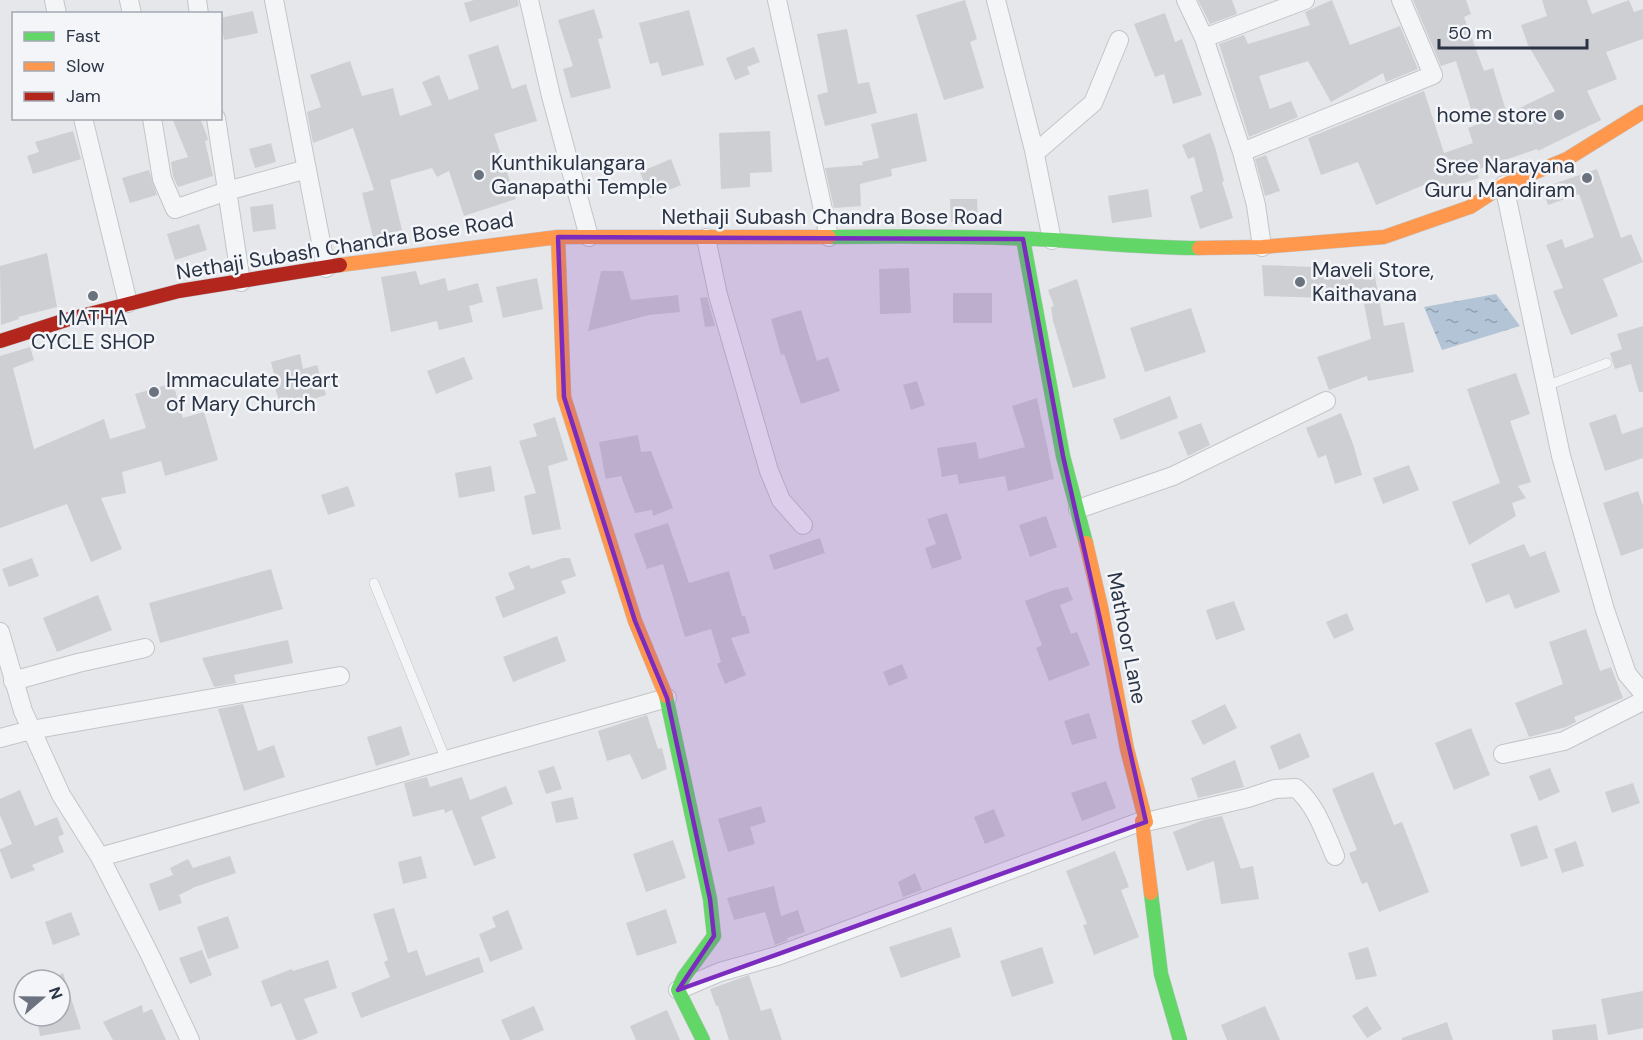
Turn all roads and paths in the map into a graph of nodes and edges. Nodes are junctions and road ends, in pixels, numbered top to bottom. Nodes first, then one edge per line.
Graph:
1 (274, 0) edge
2 (529, 0) edge
3 (777, 0) edge
4 (996, 0) edge
5 (1186, 0) edge
6 (1305, 0) edge
7 (1401, 0) edge
8 (1204, 38) junction
9 (1119, 40) dead end
10 (1643, 112) edge
11 (83, 120) edge
12 (152, 120) edge
13 (216, 120) edge
14 (1242, 152) junction
15 (1035, 153) junction
16 (307, 169) junction
17 (1504, 185) junction
18 (227, 191) junction
19 (558, 237) junction
20 (589, 237) junction
21 (829, 237) junction
22 (706, 238) junction
23 (1023, 239) junction
24 (1052, 240) junction
25 (1262, 247) junction
26 (326, 267) junction
27 (241, 282) junction
28 (128, 303) junction
29 (0, 341) edge
30 (1607, 363) dead end
31 (1546, 386) junction
32 (1326, 401) dead end
33 (1078, 509) junction
34 (803, 525) dead end
35 (374, 583) dead end
36 (0, 632) edge
37 (145, 648) dead end
38 (340, 676) dead end
39 (13, 681) junction
40 (1643, 693) edge
41 (667, 698) junction
42 (1643, 701) edge
43 (31, 730) junction
44 (0, 738) edge
45 (1503, 754) dead end
46 (446, 760) junction
47 (1144, 822) junction
48 (1335, 856) dead end
49 (100, 857) junction
50 (678, 990) junction
51 (190, 1040) edge
52 (703, 1040) edge
53 (1180, 1040) edge

1 - 16 street
2 - 20 street
3 - 21 street
4 - 15 street
5 - 8 street
6 - 8 street
7 - 14 street
8 - 14 street
9 - 15 street
10 - 17 main road, Nethaji Subash Chandra Bose Road
11 - 28 street
12 - 18 street
13 - 18 street
14 - 25 street
15 - 24 street
16 - 18 street
16 - 26 street
17 - 25 main road, Nethaji Subash Chandra Bose Road
17 - 31 street
18 - 27 street
19 - 20 main road, Nethaji Subash Chandra Bose Road
19 - 26 main road, Nethaji Subash Chandra Bose Road
19 - 41 main road
20 - 22 main road, Nethaji Subash Chandra Bose Road
21 - 22 main road, Nethaji Subash Chandra Bose Road
21 - 23 main road, Nethaji Subash Chandra Bose Road
22 - 34 street
23 - 24 main road, Nethaji Subash Chandra Bose Road
23 - 33 main road, Mathoor Lane
24 - 25 main road, Nethaji Subash Chandra Bose Road
26 - 27 main road, Nethaji Subash Chandra Bose Road
27 - 28 main road, Nethaji Subash Chandra Bose Road
28 - 29 main road, Nethaji Subash Chandra Bose Road
30 - 31 lane
31 - 40 street
32 - 33 street
33 - 47 main road, Mathoor Lane
35 - 46 lane
36 - 39 street
37 - 39 street
38 - 43 street
39 - 43 street
41 - 46 street
41 - 50 main road
42 - 45 street
43 - 44 street
43 - 49 street
46 - 49 street
47 - 48 street
47 - 50 street
47 - 53 main road, Mathoor Lane
49 - 51 street
50 - 52 main road

